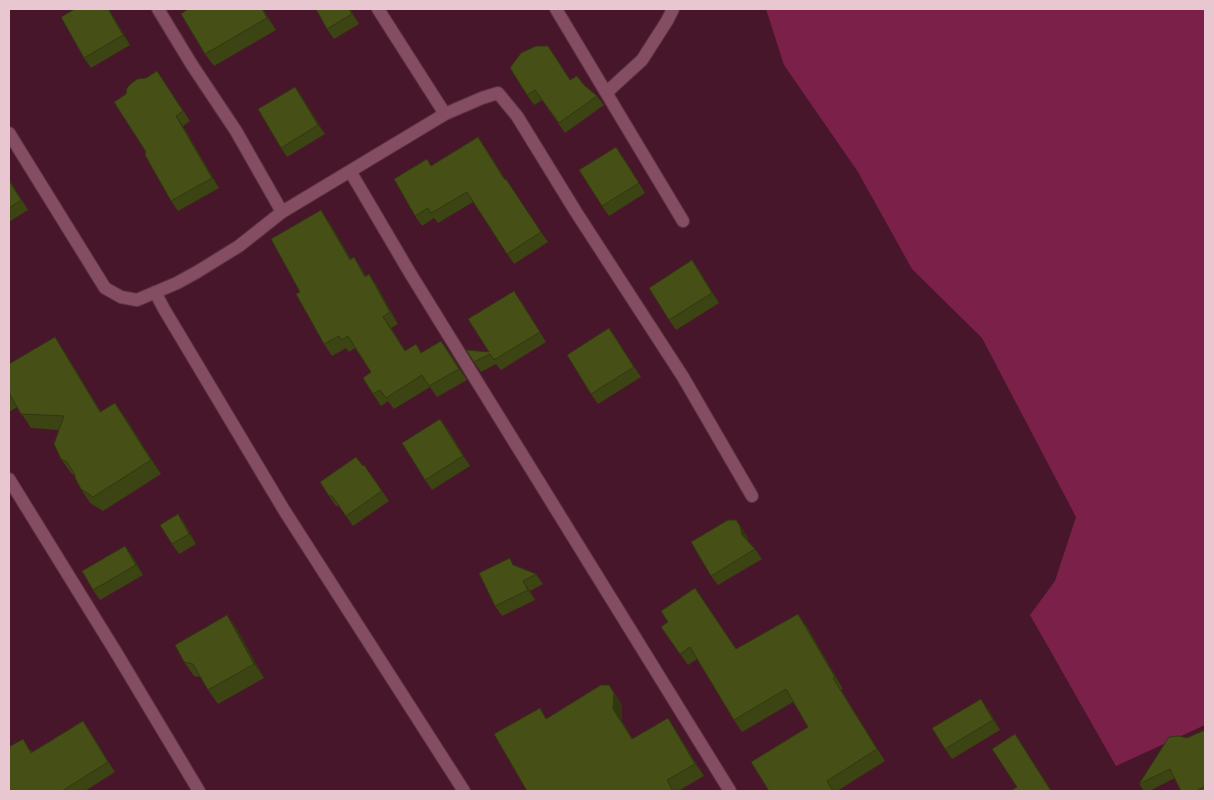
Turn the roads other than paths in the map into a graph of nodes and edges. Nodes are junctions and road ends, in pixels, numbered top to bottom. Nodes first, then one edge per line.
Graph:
1 (158, 9) edge
2 (378, 9) edge
3 (556, 9) edge
4 (673, 9) edge
5 (607, 92) junction
6 (445, 114) junction
7 (9, 133) edge
8 (350, 171) junction
9 (282, 212) junction
10 (683, 221) dead end
11 (155, 292) junction
12 (9, 479) edge
13 (752, 496) dead end
14 (198, 791) edge
15 (464, 791) edge
16 (730, 791) edge

1 - 9 street
2 - 6 street
3 - 5 street
4 - 5 street
5 - 10 street
6 - 8 street
6 - 13 street
7 - 11 street
8 - 9 street
8 - 16 street
9 - 11 street
11 - 15 street
12 - 14 street

